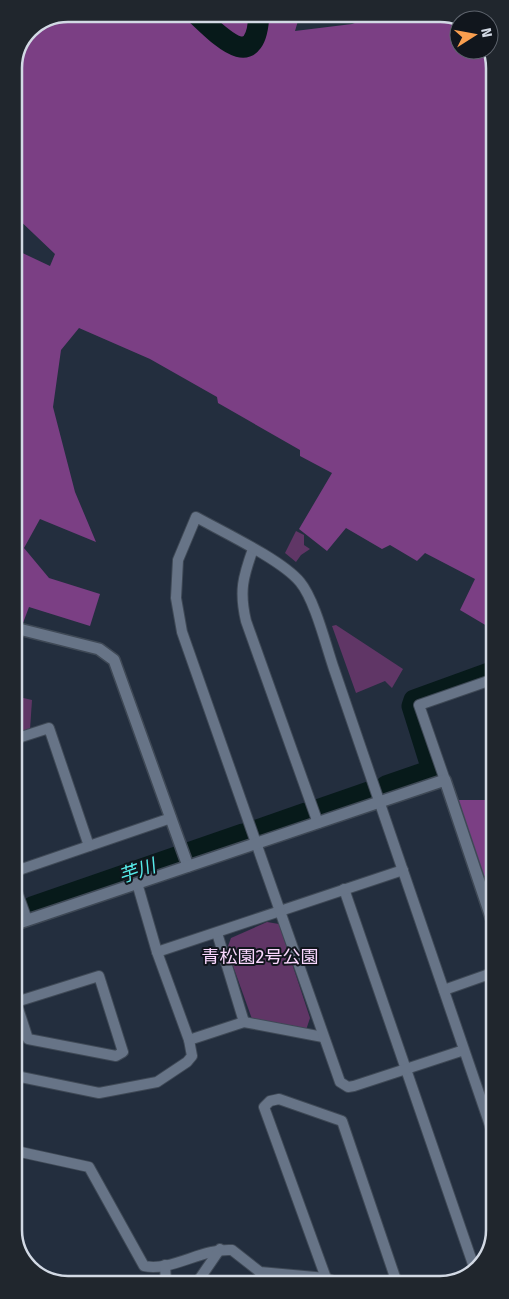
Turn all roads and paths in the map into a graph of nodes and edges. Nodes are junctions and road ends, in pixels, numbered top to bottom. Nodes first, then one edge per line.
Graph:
1 (253, 549) junction
2 (23, 630) edge
3 (486, 684) edge
4 (22, 737) edge
5 (445, 780) junction
6 (380, 802) junction
7 (171, 818) junction
8 (318, 823) junction
9 (258, 843) junction
10 (89, 846) junction
11 (185, 858) junction
12 (22, 869) edge
13 (403, 870) junction
14 (137, 883) junction
15 (344, 889) junction
16 (486, 905) edge
17 (281, 910) junction
18 (22, 922) edge
19 (217, 933) junction
20 (157, 952) junction
21 (486, 975) edge
22 (444, 990) junction
23 (22, 998) edge
24 (22, 1020) edge
25 (244, 1022) junction
26 (323, 1037) junction
27 (189, 1040) junction
28 (464, 1050) junction
29 (405, 1070) junction
30 (22, 1077) edge
31 (486, 1114) edge
32 (22, 1152) edge
33 (220, 1249) junction
34 (473, 1263) edge
35 (165, 1265) junction
36 (166, 1276) edge
37 (201, 1276) edge
38 (304, 1276) edge
39 (325, 1276) edge
40 (395, 1276) edge

1 - 6 street
1 - 8 street
1 - 9 street
2 - 7 street
3 - 5 street
4 - 10 street
5 - 6 street
5 - 16 street
6 - 8 street
6 - 13 street
7 - 10 street
7 - 11 street
8 - 9 street
9 - 11 street
9 - 17 street
10 - 12 street
11 - 14 street
13 - 15 street
13 - 22 street
14 - 18 street
14 - 20 street
15 - 17 street
15 - 29 street
17 - 19 street
17 - 26 street
19 - 20 street
19 - 25 street
20 - 27 street
21 - 22 street
22 - 28 street
23 - 24 street
25 - 26 street
25 - 27 street
26 - 29 street
27 - 30 street
28 - 29 street
28 - 31 street
29 - 34 street
32 - 35 street
33 - 35 street
33 - 37 street
33 - 38 street
35 - 36 street
39 - 40 street

